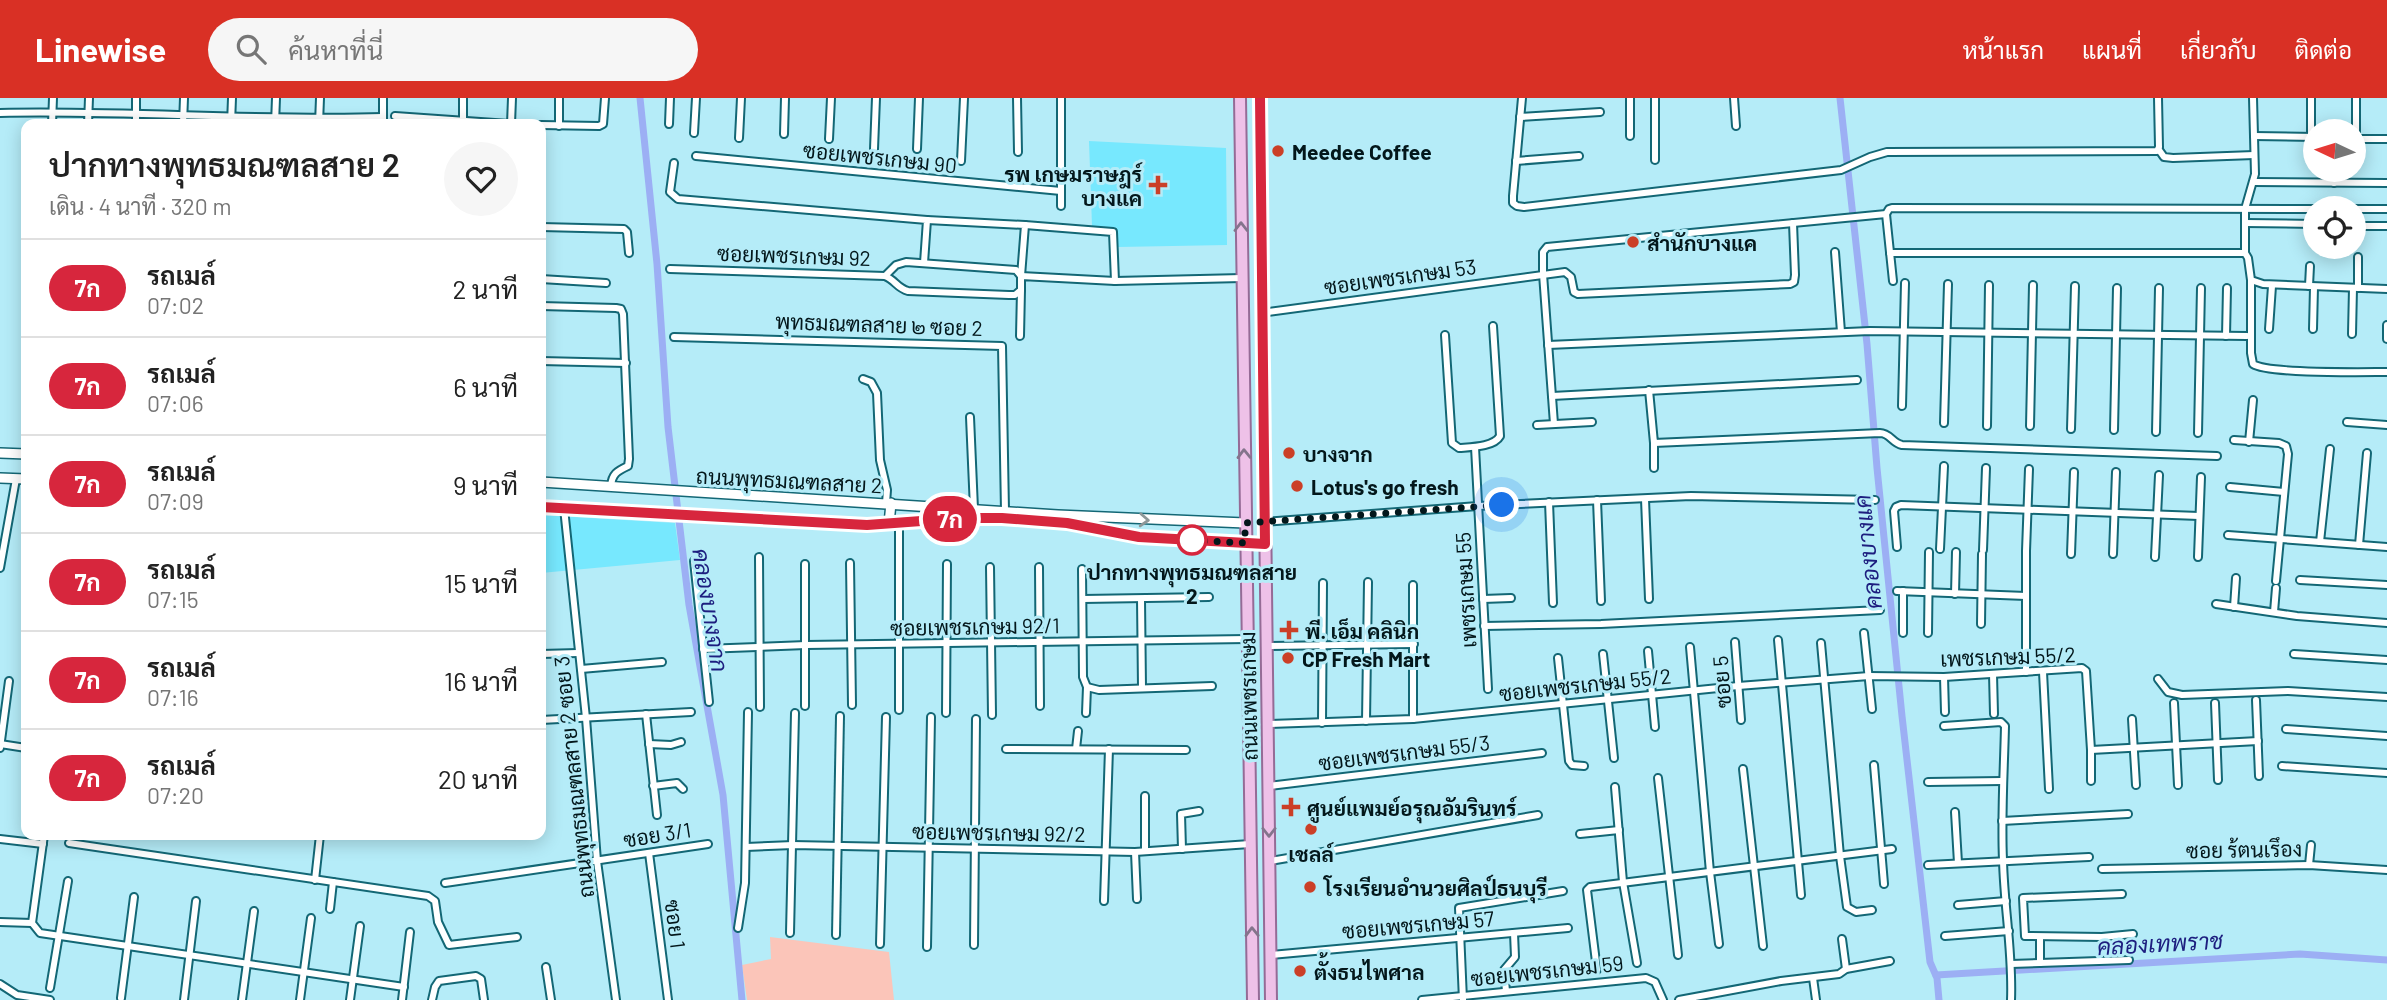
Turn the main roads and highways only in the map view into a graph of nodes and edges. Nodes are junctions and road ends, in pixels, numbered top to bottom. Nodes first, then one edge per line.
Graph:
1 (1240, 98) edge
2 (1260, 98) edge
3 (0, 453) edge
4 (21, 454) edge
5 (0, 478) edge
6 (21, 479) edge
7 (546, 482) edge
8 (888, 503) junction
9 (546, 507) edge
10 (1264, 522) junction
11 (1245, 523) junction
12 (894, 524) junction
13 (1245, 543) junction
14 (1265, 544) junction
15 (1268, 742) junction
16 (1249, 744) junction
17 (1253, 1000) edge
18 (1271, 1000) edge

11 -> 1 main road, ถนนเพชรเกษม
2 - 10 main road, ถนนเพชรเกษม
3 - 4 main road
5 - 6 main road
7 - 8 main road, ถนนพุทธมณฑลสาย 2
8 -> 11 main road, ถนนพุทธมณฑลสาย 2
8 - 12 main road
9 - 12 main road, ถนนพุทธมณฑลสาย 2
10 - 11 main road
10 - 14 main road, ถนนเพชรเกษม
11 - 13 main road, ถนนเพชรเกษม
12 - 13 main road, ถนนพุทธมณฑลสาย 2
13 - 14 main road
13 - 16 main road, ถนนเพชรเกษม
14 - 15 main road, ถนนเพชรเกษม
15 - 16 main road
15 -> 18 main road, ถนนเพชรเกษม
17 -> 16 main road, ถนนเพชรเกษม

